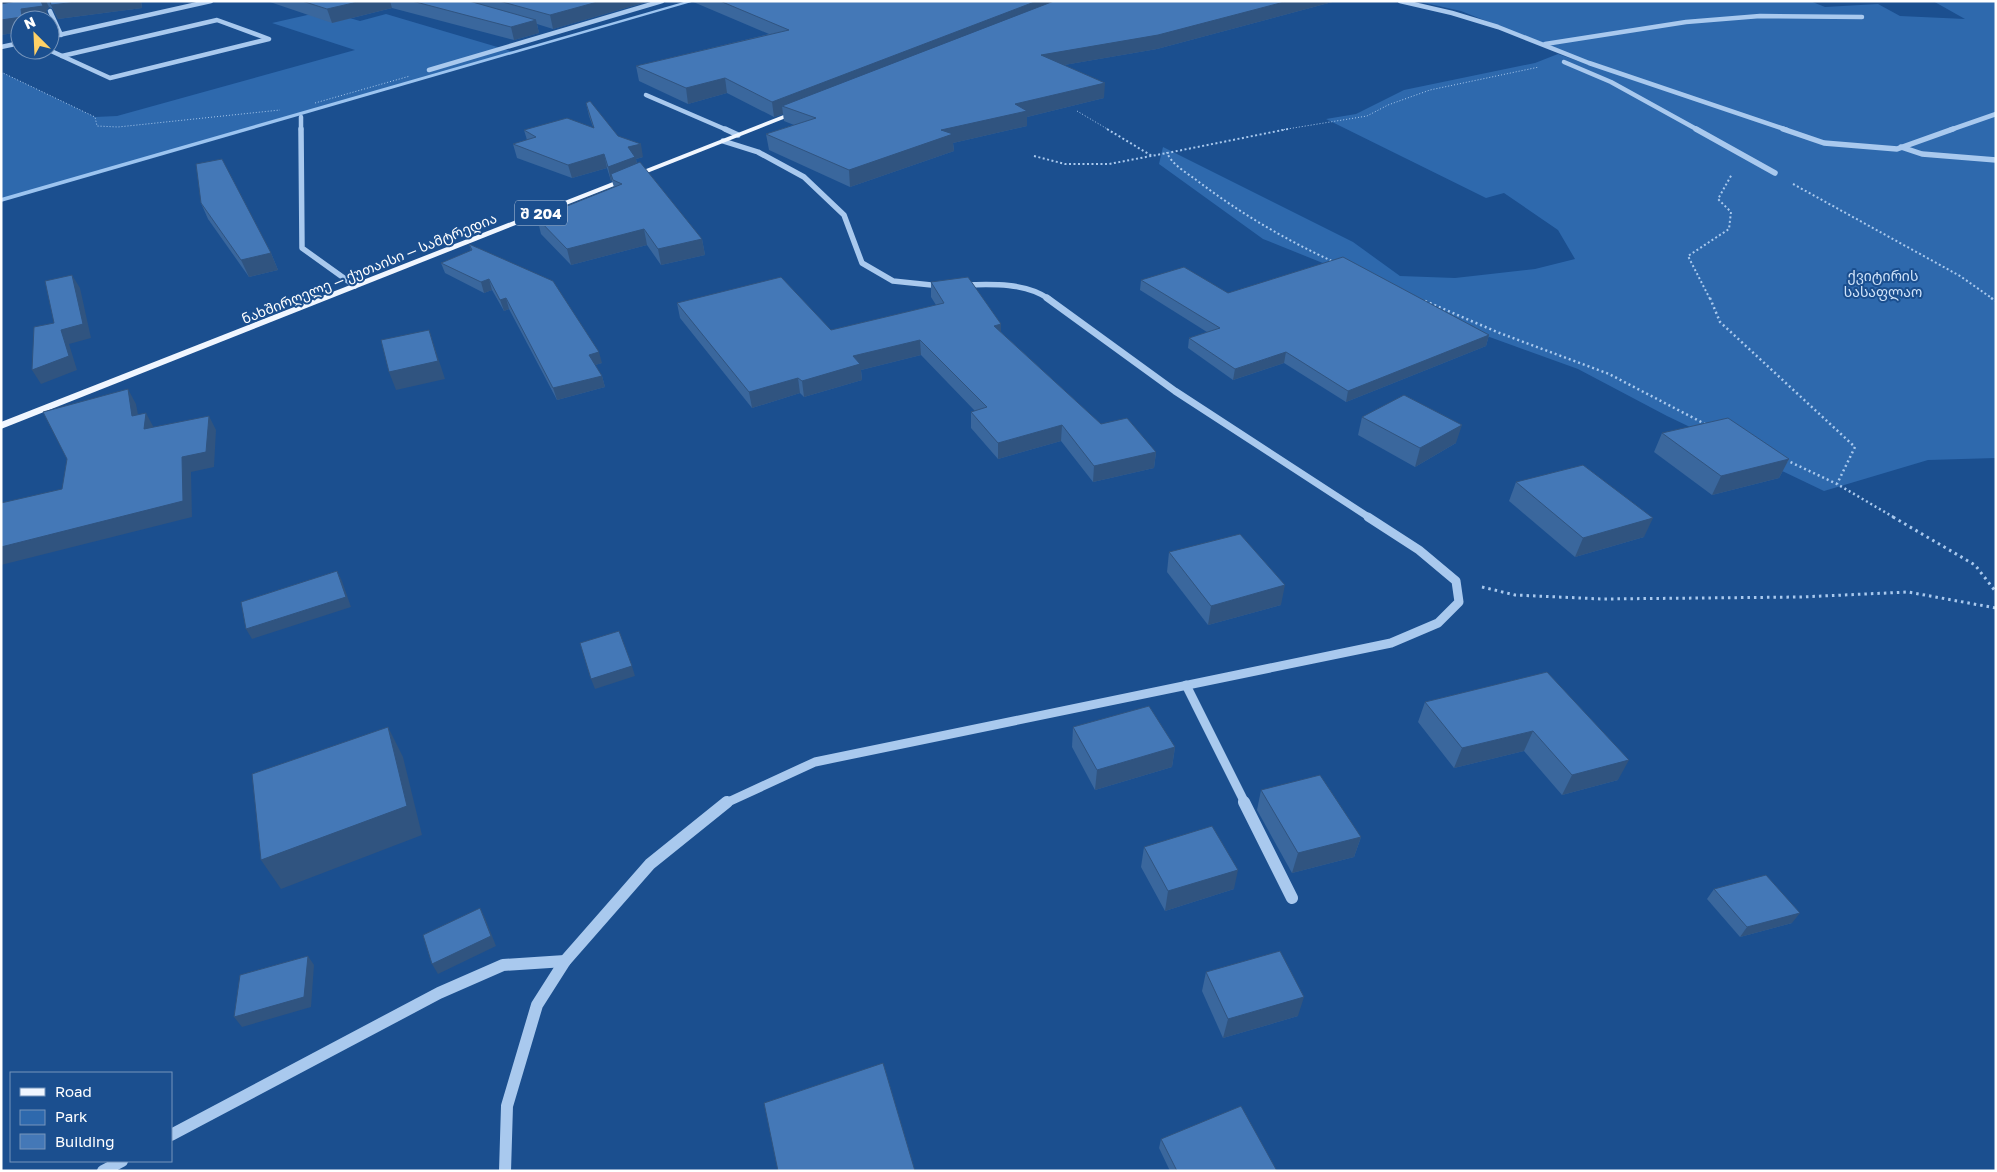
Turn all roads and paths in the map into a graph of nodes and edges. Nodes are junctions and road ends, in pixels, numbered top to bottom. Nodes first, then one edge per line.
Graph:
1 (211, 1) edge
2 (662, 1) edge
3 (1400, 1) edge
4 (1862, 18) dead end
5 (544, 30) edge
6 (554, 33) junction
7 (60, 35) edge
8 (1544, 44) junction
9 (62, 56) joint
10 (1564, 62) joint
11 (429, 70) joint
12 (1, 72) edge
13 (646, 96) dead end
14 (308, 105) dead end
15 (810, 107) edge
16 (280, 110) dead end
17 (1077, 111) dead end
18 (1996, 114) edge
19 (301, 117) dead end
20 (738, 135) junction
21 (723, 141) junction
22 (1901, 147) junction
23 (1167, 154) junction
24 (1742, 155) junction
25 (1034, 156) dead end
26 (1153, 156) junction
27 (1996, 160) edge
28 (1775, 173) joint
29 (1337, 263) edge
30 (956, 285) edge
31 (355, 286) junction
32 (947, 286) edge
33 (1417, 298) edge
34 (1996, 302) edge
35 (1, 426) edge
36 (1712, 427) edge
37 (1783, 459) edge
38 (1837, 484) junction
39 (1456, 581) junction
40 (1996, 592) edge
41 (1996, 608) edge
42 (1186, 685) junction
43 (1292, 898) dead end
44 (565, 961) junction
45 (172, 1133) edge
46 (120, 1162) edge
47 (103, 1171) edge
48 (505, 1171) edge

1 - 7 street
2 - 6 street
3 - 8 street
4 - 8 street
5 - 6 street
6 - 11 street
8 - 22 street
9 - 9 street
10 - 23 path
10 - 24 street
11 - 14 path
12 - 16 path
13 - 20 street
15 - 20 main road, ნახშირღელე — ქუთაისი — სამტრედია / შ 204
17 - 26 path
18 - 22 street
19 - 31 street
20 - 21 main road, ნახშირღელე — ქუთაისი — სამტრედია / შ 204
21 - 31 main road, ნახშირღელე — ქუთაისი — სამტრედია / შ 204
21 - 32 street
22 - 27 lane
23 - 26 path
23 - 29 path
24 - 28 street
24 - 38 path
25 - 26 path
28 - 34 path
30 - 39 street
31 - 35 main road, ნახშირღელე — ქუთაისი — სამტრედია / შ 204
33 - 36 path
37 - 38 path
38 - 40 path
39 - 41 path
39 - 42 street
42 - 43 street
42 - 44 street
44 - 45 street
44 - 48 street
46 - 47 street

